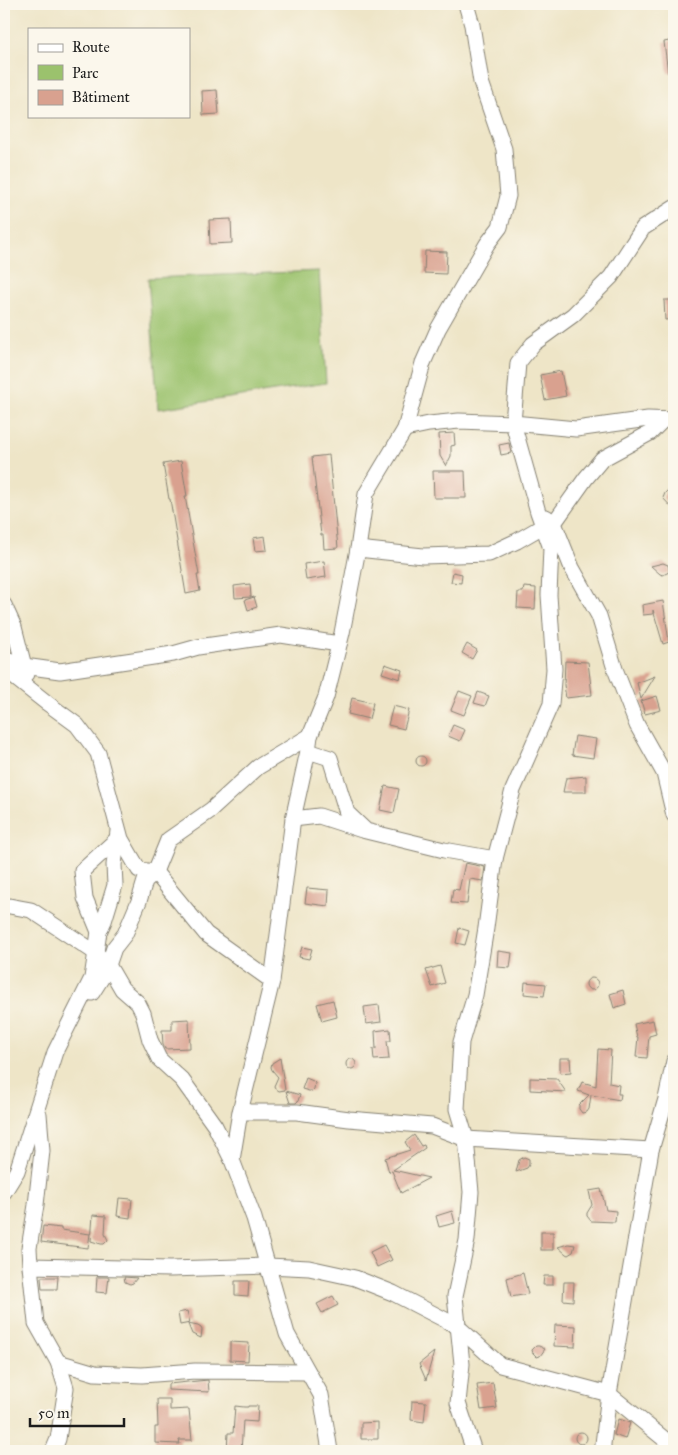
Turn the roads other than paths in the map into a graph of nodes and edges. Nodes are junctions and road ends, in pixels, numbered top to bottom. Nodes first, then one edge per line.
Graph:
1 (466, 4) edge
2 (674, 208) edge
3 (669, 420) edge
4 (513, 423) junction
5 (405, 429) junction
6 (545, 520) junction
7 (358, 549) junction
8 (4, 605) edge
9 (339, 644) junction
10 (4, 658) edge
11 (24, 666) junction
12 (4, 669) edge
13 (47, 703) junction
14 (309, 743) junction
15 (674, 815) edge
16 (293, 819) junction
17 (366, 831) junction
18 (117, 833) junction
19 (496, 859) junction
20 (155, 872) junction
21 (4, 904) edge
22 (99, 932) junction
23 (96, 953) junction
24 (108, 965) junction
25 (272, 981) junction
26 (76, 1011) junction
27 (674, 1061) edge
28 (38, 1107) junction
29 (240, 1112) junction
30 (674, 1121) edge
31 (659, 1123) junction
32 (466, 1139) junction
33 (651, 1150) junction
34 (232, 1160) junction
35 (4, 1192) edge
36 (30, 1266) junction
37 (268, 1266) junction
38 (457, 1326) junction
39 (58, 1362) junction
40 (308, 1372) junction
41 (609, 1394) junction
42 (674, 1447) edge
43 (53, 1451) edge
44 (330, 1451) edge
45 (474, 1451) edge
46 (603, 1451) edge

1 - 5 street
2 - 4 street
3 - 4 street
3 - 6 street
4 - 5 street
4 - 6 street
5 - 7 street
6 - 7 street
6 - 15 street
6 - 19 street
7 - 9 street
8 - 11 street
9 - 11 street
9 - 14 street
10 - 11 street
11 - 13 street
12 - 13 street
13 - 18 street
14 - 16 street
14 - 17 street
14 - 20 street
16 - 17 street
16 - 25 street
17 - 19 street
18 - 20 street
18 - 22 street
18 - 22 street
19 - 32 street
20 - 24 street
20 - 25 street
21 - 23 street
22 - 23 street
23 - 24 street
23 - 26 street
24 - 26 street
24 - 34 street
25 - 29 street
26 - 28 street
27 - 31 street
28 - 35 street
28 - 36 street
29 - 32 street
29 - 34 street
30 - 31 street
31 - 33 street
32 - 33 street
32 - 38 street
33 - 41 street
34 - 37 street
36 - 37 street
36 - 39 street
37 - 38 street
37 - 40 street
38 - 41 street
38 - 45 street
39 - 40 street
39 - 43 street
40 - 44 street
41 - 42 street
41 - 46 street

